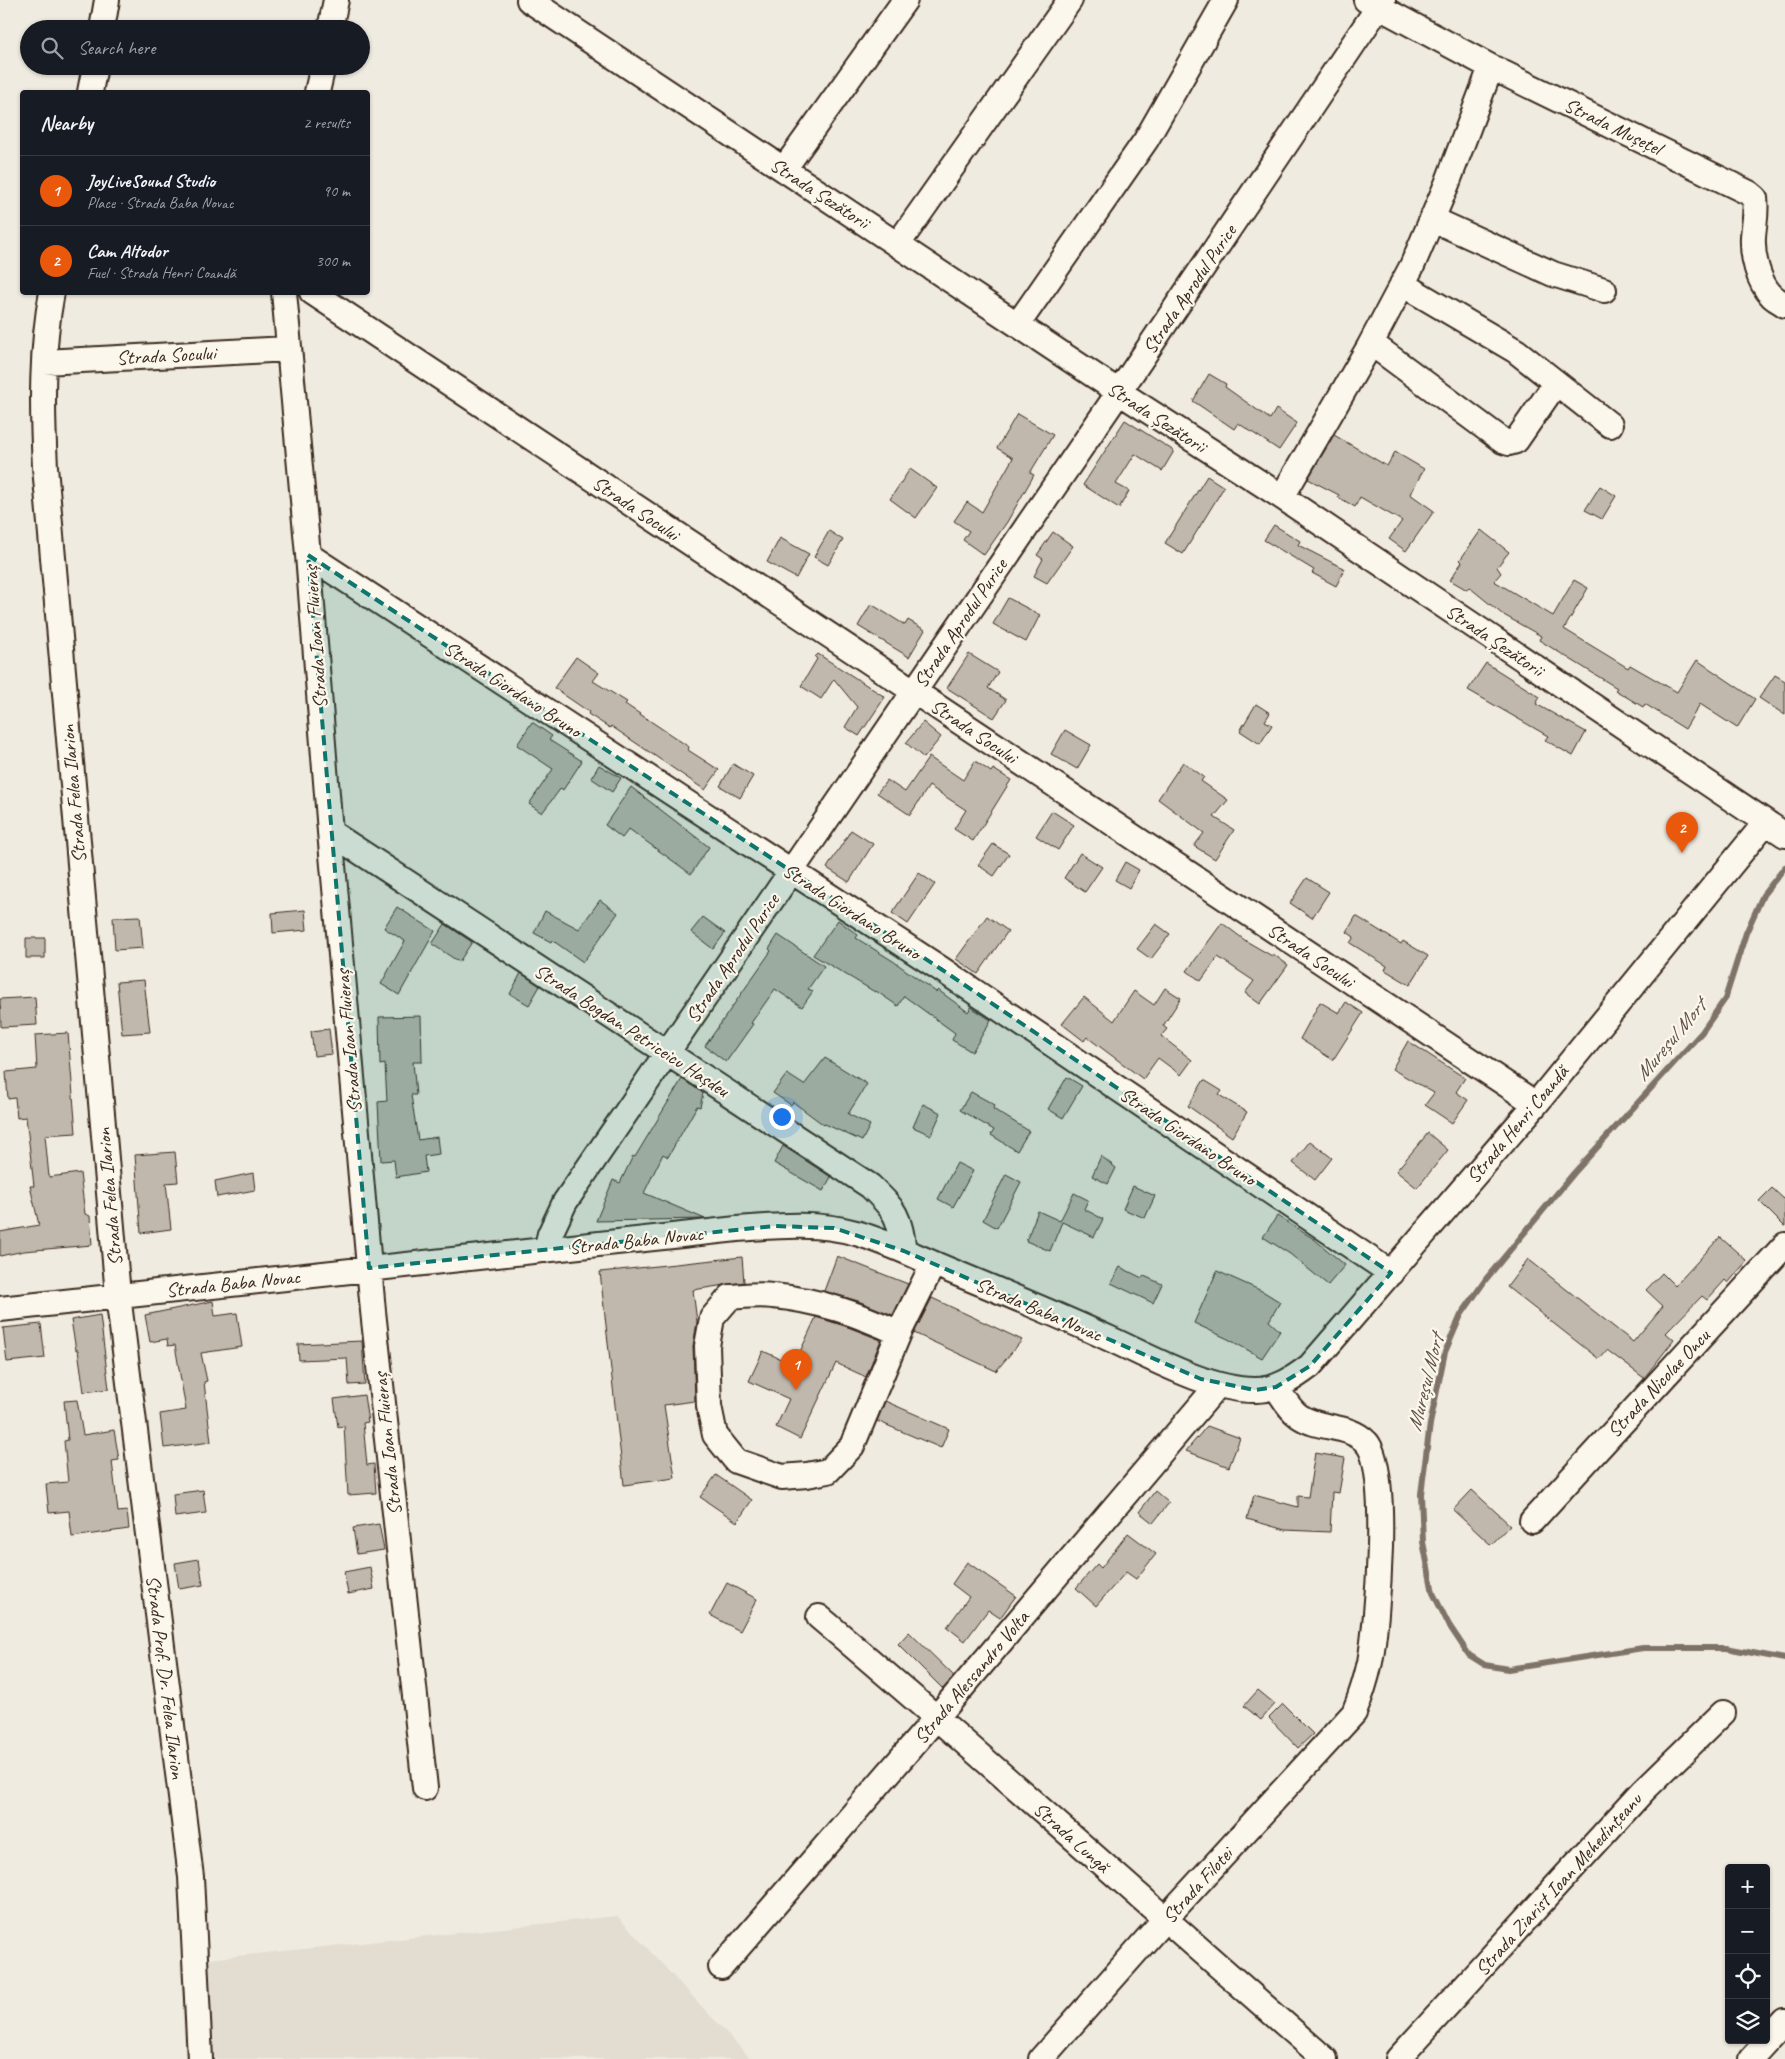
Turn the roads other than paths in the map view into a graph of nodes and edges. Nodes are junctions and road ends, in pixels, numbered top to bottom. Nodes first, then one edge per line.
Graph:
1 (107, 0) edge
2 (336, 0) edge
3 (905, 0) edge
4 (1070, 0) edge
5 (1226, 0) edge
6 (1376, 2) edge
7 (541, 3) edge
8 (104, 20) edge
9 (332, 20) edge
10 (1492, 67) junction
11 (93, 75) edge
12 (321, 75) edge
13 (90, 90) edge
14 (317, 90) edge
15 (784, 169) junction
16 (1432, 219) junction
17 (898, 244) junction
18 (1402, 284) junction
19 (1604, 290) dead end
20 (52, 295) edge
21 (284, 295) edge
22 (317, 295) edge
23 (1785, 304) edge
24 (1018, 324) junction
25 (1371, 343) junction
26 (288, 349) junction
27 (44, 362) junction
28 (1556, 382) junction
29 (1119, 392) junction
30 (1610, 425) dead end
31 (1282, 497) junction
32 (308, 555) junction
33 (914, 692) junction
34 (1776, 828) edge
35 (330, 832) junction
36 (791, 872) junction
37 (667, 1053) junction
38 (1536, 1104) junction
39 (1785, 1245) edge
40 (546, 1250) junction
41 (904, 1251) junction
42 (934, 1264) junction
43 (369, 1268) junction
44 (1391, 1273) junction
45 (118, 1295) junction
46 (0, 1308) edge
47 (899, 1333) junction
48 (1218, 1385) junction
49 (1276, 1387) junction
50 (1243, 1390) joint
51 (1532, 1521) dead end
52 (819, 1617) dead end
53 (1723, 1713) dead end
54 (937, 1717) junction
55 (425, 1788) dead end
56 (1164, 1920) junction
57 (721, 1967) dead end
58 (1785, 2022) edge
59 (200, 2059) edge
60 (1041, 2059) edge
61 (1325, 2059) edge
62 (1398, 2059) edge
63 (1751, 2059) edge

1 - 8 street
2 - 9 street
3 - 15 street
4 - 17 street
5 - 24 street
6 - 10 street, Strada Mușețel
6 - 29 street, Strada Aprodul Purice
7 - 15 street, Strada Șezătorii
10 - 16 street
10 - 23 street, Strada Mușețel
11 - 13 street
12 - 14 street
15 - 17 street, Strada Șezătorii
16 - 18 street
16 - 19 street
17 - 24 street, Strada Șezătorii
18 - 25 street
18 - 28 street
20 - 27 street, Strada Felea Ilarion
21 - 26 street, Strada Ioan Fluieraș
22 - 33 street, Strada Socului
24 - 29 street, Strada Șezătorii
25 - 28 street
25 - 31 street
26 - 27 street, Strada Socului
26 - 32 street, Strada Ioan Fluieraș
27 - 45 street, Strada Felea Ilarion
28 - 30 street
29 - 31 street, Strada Șezătorii
29 - 33 street, Strada Aprodul Purice
31 - 34 street, Strada Șezătorii
32 - 35 street, Strada Ioan Fluieraș
32 - 36 street, Strada Giordano Bruno
33 - 36 street, Strada Aprodul Purice
33 - 38 street, Strada Socului
34 - 38 street, Strada Henri Coandă
35 - 37 street, Strada Bogdan Petriceicu Hașdeu
35 - 43 street, Strada Ioan Fluieraș
36 - 37 street, Strada Aprodul Purice
36 - 44 street, Strada Giordano Bruno
37 - 40 street, Strada Aprodul Purice
37 - 41 street, Strada Bogdan Petriceicu Hașdeu
38 - 44 street, Strada Henri Coandă
39 - 51 street, Strada Nicolae Oncu
40 - 41 street, Strada Baba Novac
40 - 43 street, Strada Baba Novac
41 - 42 street, Strada Baba Novac
42 - 47 street
42 - 48 street, Strada Baba Novac
43 - 45 street, Strada Baba Novac
43 - 55 street, Strada Ioan Fluieraș
44 - 49 street, Strada Henri Coandă
45 - 46 street, Strada Baba Novac
45 - 59 street, Strada Prof. Dr. Felea Ilarion
47 - 47 street
48 - 50 street, Strada Baba Novac
48 - 54 street, Strada Alessandro Volta
49 - 50 street, Strada Henri Coandă
49 - 56 street, Strada Filotei
52 - 54 street, Strada Lungă
53 - 62 street, Strada Ziarist Ioan Mehedințeanu
54 - 56 street, Strada Lungă
54 - 57 street, Strada Alessandro Volta
56 - 60 street, Strada Filotei
56 - 61 street, Strada Lungă
58 - 63 street

